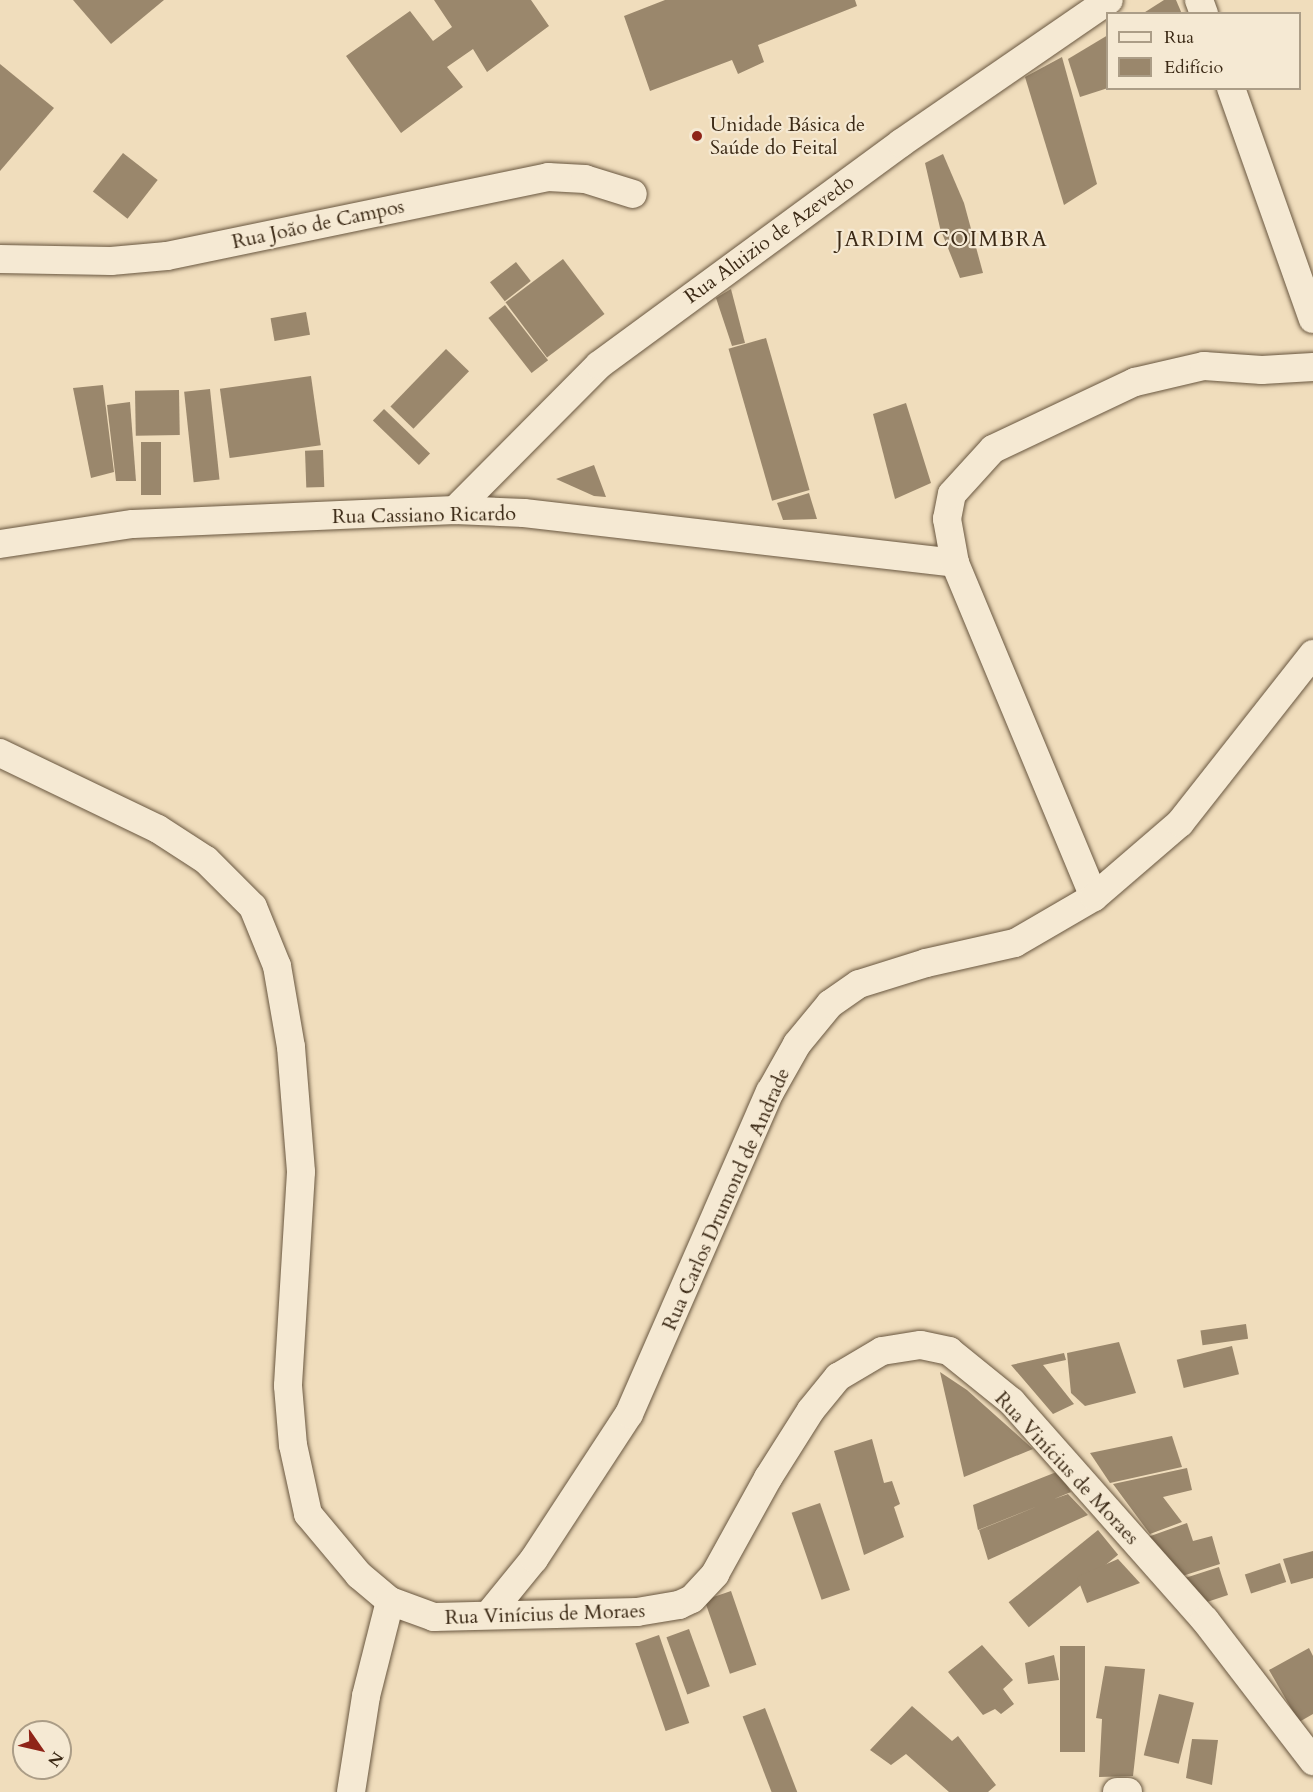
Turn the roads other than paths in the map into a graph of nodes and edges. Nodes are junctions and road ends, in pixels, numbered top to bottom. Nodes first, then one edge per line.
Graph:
1 (1109, 0) edge
2 (1232, 90) edge
3 (633, 194) dead end
4 (0, 259) edge
5 (1313, 319) edge
6 (1313, 367) edge
7 (455, 510) junction
8 (0, 544) edge
9 (956, 563) junction
10 (1313, 654) edge
11 (0, 753) edge
12 (1094, 897) junction
13 (390, 1601) junction
14 (490, 1613) junction
15 (1313, 1761) edge
16 (351, 1792) edge
17 (1117, 1792) edge
18 (1128, 1792) edge

1 - 7 street, Rua Aluizio de Azevedo
2 - 5 street
3 - 4 street, Rua João de Campos
6 - 9 street
7 - 8 street, Rua Cassiano Ricardo
7 - 9 street, Rua Cassiano Ricardo
9 - 12 street
10 - 12 street, Rua Carlos Drumond de Andrade
11 - 13 street, Rua Vinícius de Moraes
12 - 14 street, Rua Carlos Drumond de Andrade
13 - 14 street, Rua Vinícius de Moraes
13 - 16 street
14 - 15 street, Rua Vinícius de Moraes
17 - 18 street

